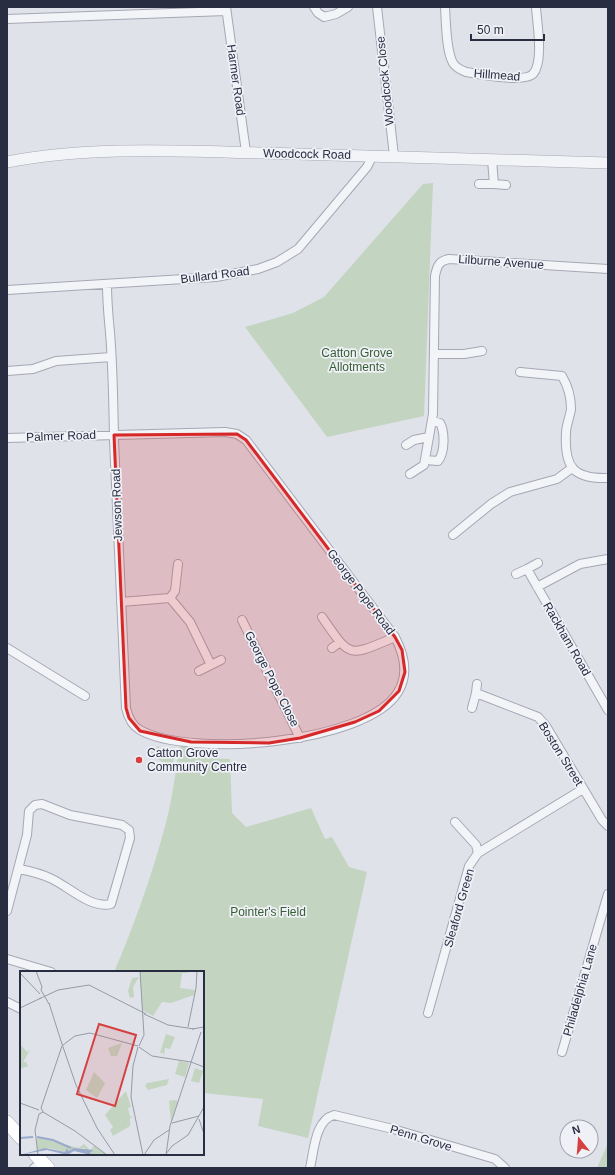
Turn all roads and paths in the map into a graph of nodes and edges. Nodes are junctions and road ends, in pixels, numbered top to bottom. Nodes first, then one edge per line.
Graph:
1 (314, 7) edge
2 (348, 7) edge
3 (377, 7) edge
4 (445, 7) edge
5 (536, 7) edge
6 (226, 9) edge
7 (7, 20) edge
8 (246, 152) junction
9 (370, 155) junction
10 (394, 156) junction
11 (492, 160) junction
12 (7, 162) edge
13 (608, 163) edge
14 (479, 184) dead end
15 (494, 184) junction
16 (506, 185) dead end
17 (608, 269) edge
18 (107, 285) junction
19 (7, 290) edge
20 (482, 351) dead end
21 (434, 354) junction
22 (111, 358) junction
23 (7, 372) edge
24 (520, 372) dead end
25 (432, 421) junction
26 (114, 435) junction
27 (429, 437) junction
28 (7, 438) edge
29 (406, 445) dead end
30 (426, 460) junction
31 (572, 468) junction
32 (410, 474) dead end
33 (608, 478) edge
34 (452, 535) dead end
35 (608, 558) edge
36 (538, 563) dead end
37 (178, 564) dead end
38 (526, 569) junction
39 (516, 574) dead end
40 (537, 587) junction
41 (170, 598) junction
42 (121, 602) junction
43 (322, 617) dead end
44 (242, 620) dead end
45 (396, 637) junction
46 (340, 642) junction
47 (7, 648) edge
48 (332, 648) dead end
49 (221, 660) dead end
50 (211, 665) junction
51 (199, 671) dead end
52 (85, 696) dead end
53 (472, 708) dead end
54 (608, 710) edge
55 (133, 725) joint
56 (300, 738) junction
57 (583, 789) junction
58 (455, 822) dead end
59 (608, 826) edge
60 (478, 853) junction
61 (19, 869) junction
62 (608, 894) edge
63 (606, 906) edge
64 (7, 911) edge
65 (7, 958) edge
66 (48, 971) edge
67 (7, 1002) edge
68 (20, 1008) edge
69 (428, 1013) dead end
70 (562, 1052) dead end
71 (7, 1122) edge
72 (20, 1137) edge
73 (310, 1168) edge
74 (505, 1168) edge

1 - 2 street
3 - 10 street, Woodcock Close
4 - 5 street, Hillmead
6 - 7 street
6 - 8 street, Harmer Road
8 - 9 street, Woodcock Road
8 - 12 street, Woodcock Road
9 - 10 street, Woodcock Road
9 - 18 street, Bullard Road
10 - 11 street, Woodcock Road
11 - 13 street, Woodcock Road
11 - 15 street
14 - 15 street
15 - 16 street
17 - 21 street, Lilburne Avenue
18 - 19 street, Bullard Road
18 - 22 street, Jewson Road
20 - 21 street
21 - 25 street, Lilburne Avenue
22 - 23 street
22 - 26 street, Jewson Road
24 - 31 street
25 - 27 street, Lilburne Avenue
25 - 30 street
26 - 28 street, Palmer Road
26 - 42 street, Jewson Road
26 - 45 street, George Pope Road
27 - 29 street
27 - 30 street, Lilburne Avenue
30 - 32 street
31 - 33 street
31 - 34 street
35 - 40 street
36 - 38 street
37 - 41 street
38 - 39 street
38 - 40 street, Rackham Road
40 - 54 street, Rackham Road
41 - 42 street
41 - 50 street
42 - 55 street, Jewson Road
43 - 46 street
44 - 56 street, George Pope Close
45 - 46 street
45 - 56 street, George Pope Road
46 - 48 street
47 - 52 street
49 - 50 street
50 - 51 street
53 - 57 street, Boston Street
55 - 56 street, George Pope Road
57 - 59 street, Boston Street
57 - 60 street, Sleaford Green
58 - 60 street
60 - 69 street, Sleaford Green
61 - 61 street
61 - 64 street
62 - 63 street, Philadelphia Lane
63 - 70 street, Philadelphia Lane
65 - 66 street
67 - 68 street
71 - 72 main road
73 - 74 street, Penn Grove

